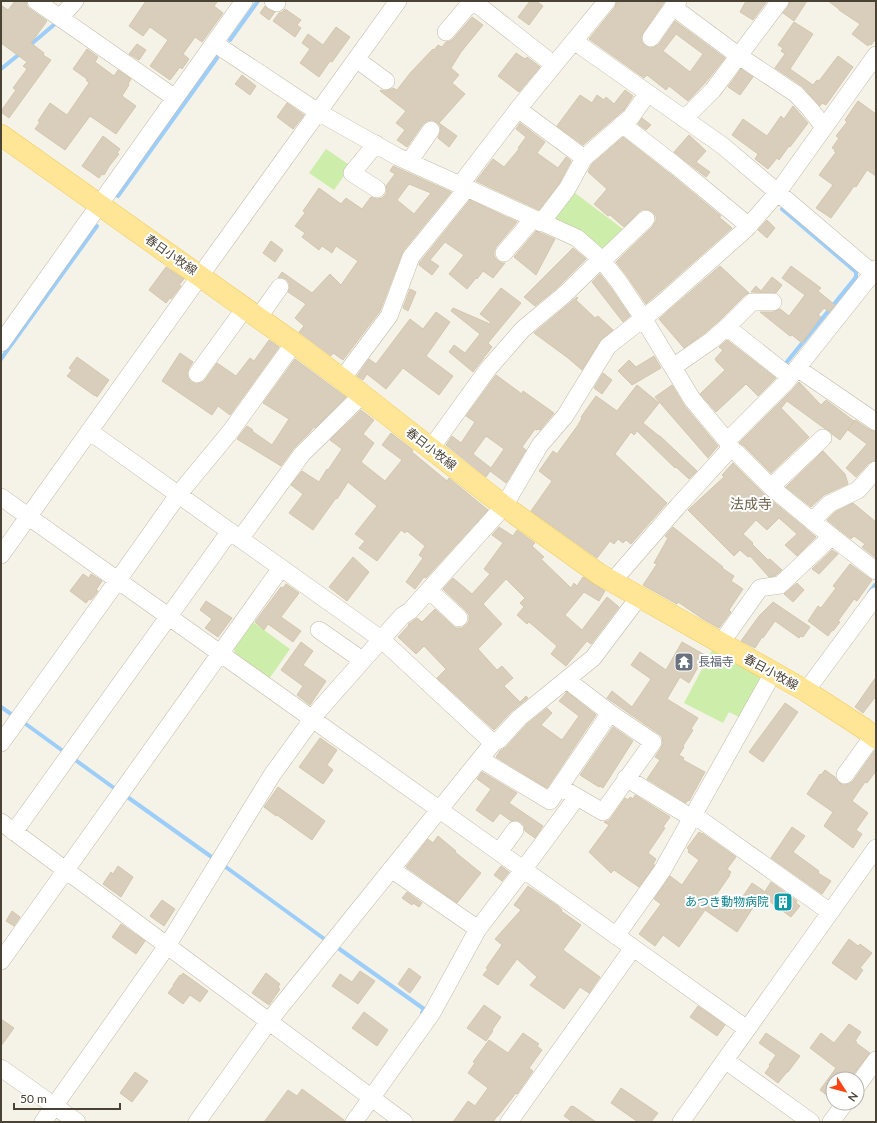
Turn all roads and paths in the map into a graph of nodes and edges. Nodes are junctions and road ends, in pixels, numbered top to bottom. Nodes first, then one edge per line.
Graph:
1 (36, 1) edge
2 (75, 1) edge
3 (244, 1) edge
4 (398, 1) edge
5 (472, 1) edge
6 (607, 1) edge
7 (780, 1) edge
8 (676, 4) edge
9 (60, 18) junction
10 (446, 32) dead end
11 (651, 38) dead end
12 (574, 41) junction
13 (214, 43) junction
14 (876, 55) edge
15 (739, 56) junction
16 (356, 59) junction
17 (554, 65) junction
18 (386, 81) dead end
19 (648, 93) junction
20 (175, 98) junction
21 (518, 108) junction
22 (318, 112) junction
23 (684, 119) junction
24 (622, 124) junction
25 (824, 128) junction
26 (431, 130) dead end
27 (1, 135) edge
28 (376, 144) junction
29 (584, 158) junction
30 (409, 162) junction
31 (464, 186) junction
32 (377, 189) dead end
33 (778, 192) junction
34 (99, 205) junction
35 (646, 219) dead end
36 (537, 221) junction
37 (749, 226) junction
38 (504, 253) dead end
39 (602, 260) junction
40 (875, 273) edge
41 (200, 276) junction
42 (280, 287) dead end
43 (773, 302) dead end
44 (252, 313) junction
45 (643, 318) junction
46 (727, 327) junction
47 (1, 343) edge
48 (294, 344) junction
49 (673, 367) junction
50 (793, 373) junction
51 (197, 374) dead end
52 (342, 379) junction
53 (362, 395) junction
54 (876, 422) edge
55 (89, 431) junction
56 (823, 438) dead end
57 (729, 445) junction
58 (430, 448) junction
59 (876, 470) edge
60 (771, 487) junction
61 (178, 495) junction
62 (1, 497) edge
63 (504, 506) junction
64 (28, 516) junction
65 (812, 521) junction
66 (235, 535) junction
67 (832, 536) junction
68 (1, 555) edge
69 (281, 568) junction
70 (876, 571) edge
71 (118, 580) junction
72 (612, 582) junction
73 (429, 590) junction
74 (876, 596) edge
75 (639, 597) junction
76 (169, 616) junction
77 (459, 618) dead end
78 (319, 630) dead end
79 (381, 639) junction
80 (721, 643) junction
81 (221, 653) junction
82 (362, 660) junction
83 (773, 673) junction
84 (567, 680) junction
85 (806, 691) junction
86 (610, 713) junction
87 (313, 719) junction
88 (874, 737) edge
89 (1, 743) edge
90 (493, 743) junction
91 (480, 759) junction
92 (845, 775) dead end
93 (626, 778) junction
94 (560, 787) junction
95 (577, 797) junction
96 (439, 810) junction
97 (693, 816) junction
98 (8, 827) edge
99 (515, 830) dead end
100 (876, 848) edge
101 (499, 852) junction
102 (65, 869) junction
103 (391, 869) junction
104 (523, 870) junction
105 (830, 912) junction
106 (478, 929) junction
107 (616, 936) junction
108 (167, 946) junction
109 (633, 948) junction
110 (1, 961) edge
111 (269, 1021) junction
112 (747, 1029) junction
113 (725, 1060) junction
114 (876, 1060) edge
115 (1, 1068) edge
116 (865, 1075) edge
117 (371, 1098) junction
118 (55, 1106) junction
119 (839, 1111) edge
120 (43, 1122) edge
121 (77, 1122) edge
122 (197, 1122) edge
123 (354, 1122) edge
124 (404, 1122) edge
125 (509, 1122) edge
126 (681, 1122) edge
127 (811, 1122) edge
128 (831, 1122) edge

1 - 9 street
2 - 9 street
3 - 13 street
4 - 16 street
5 - 10 street
5 - 17 street
6 - 12 street
7 - 15 street
8 - 11 street
8 - 15 street
9 - 20 street
12 - 17 street
12 - 19 street
13 - 20 street
13 - 22 street
14 - 25 street
15 - 23 street
15 - 25 street
16 - 18 street
16 - 22 street
17 - 21 street
19 - 23 street
19 - 24 street
20 - 34 street
21 - 29 street
21 - 31 street
22 - 28 street
22 - 41 street
23 - 33 street
24 - 29 street
24 - 37 street
25 - 33 street
26 - 30 street
27 - 34 main road, 春日小牧線
28 - 30 street
28 - 32 street
29 - 36 street
30 - 31 street
31 - 36 street
31 - 52 street
33 - 37 street
33 - 40 street
34 - 41 main road, 春日小牧線
34 - 47 street
35 - 39 street
36 - 38 street
36 - 39 street
37 - 45 street
39 - 45 street
39 - 58 street
40 - 50 street
41 - 44 main road, 春日小牧線
41 - 55 street
42 - 44 street
43 - 46 street
44 - 48 main road, 春日小牧線
44 - 51 street
45 - 49 street
45 - 63 street
46 - 49 street
46 - 50 street
48 - 52 main road, 春日小牧線
48 - 61 street
49 - 57 street
50 - 54 street
50 - 57 street
52 - 53 main road, 春日小牧線
53 - 58 main road, 春日小牧線
53 - 66 street
55 - 61 street
55 - 64 street
56 - 60 street
57 - 60 street
57 - 72 street
58 - 63 main road, 春日小牧線
59 - 65 street
60 - 65 street
61 - 66 street
61 - 71 street
62 - 64 street
63 - 72 main road, 春日小牧線
63 - 73 street
64 - 68 street
64 - 71 street
65 - 67 street
66 - 69 street
66 - 76 street
67 - 70 street
67 - 80 street
69 - 79 street
69 - 81 street
71 - 76 street
71 - 89 street
72 - 75 main road, 春日小牧線
73 - 77 street
73 - 79 street
74 - 85 street
75 - 80 main road, 春日小牧線
75 - 84 street
76 - 81 street
76 - 98 street
78 - 82 street
79 - 82 street
79 - 90 street
80 - 83 main road, 春日小牧線
81 - 87 street
81 - 102 street
82 - 87 street
83 - 85 main road, 春日小牧線
83 - 97 street
84 - 86 street
84 - 90 street
85 - 88 main road, 春日小牧線
86 - 93 street
86 - 94 street
87 - 96 street
87 - 108 street
88 - 92 street
90 - 91 street
91 - 94 street
91 - 96 street
93 - 95 street
93 - 97 street
94 - 95 street
95 - 104 street
96 - 101 street
96 - 103 street
97 - 105 street
97 - 107 street
98 - 102 street
99 - 101 street
100 - 105 street
101 - 104 street
102 - 108 street
102 - 110 street
103 - 106 street
103 - 111 street
104 - 106 street
104 - 107 street
105 - 112 street
106 - 117 street
107 - 109 street
108 - 111 street
108 - 118 street
109 - 112 street
109 - 125 street
111 - 117 street
111 - 122 street
112 - 113 street
113 - 126 street
113 - 127 street
114 - 116 street
115 - 118 street
117 - 123 street
117 - 124 street
118 - 120 street
118 - 121 street
119 - 128 street

